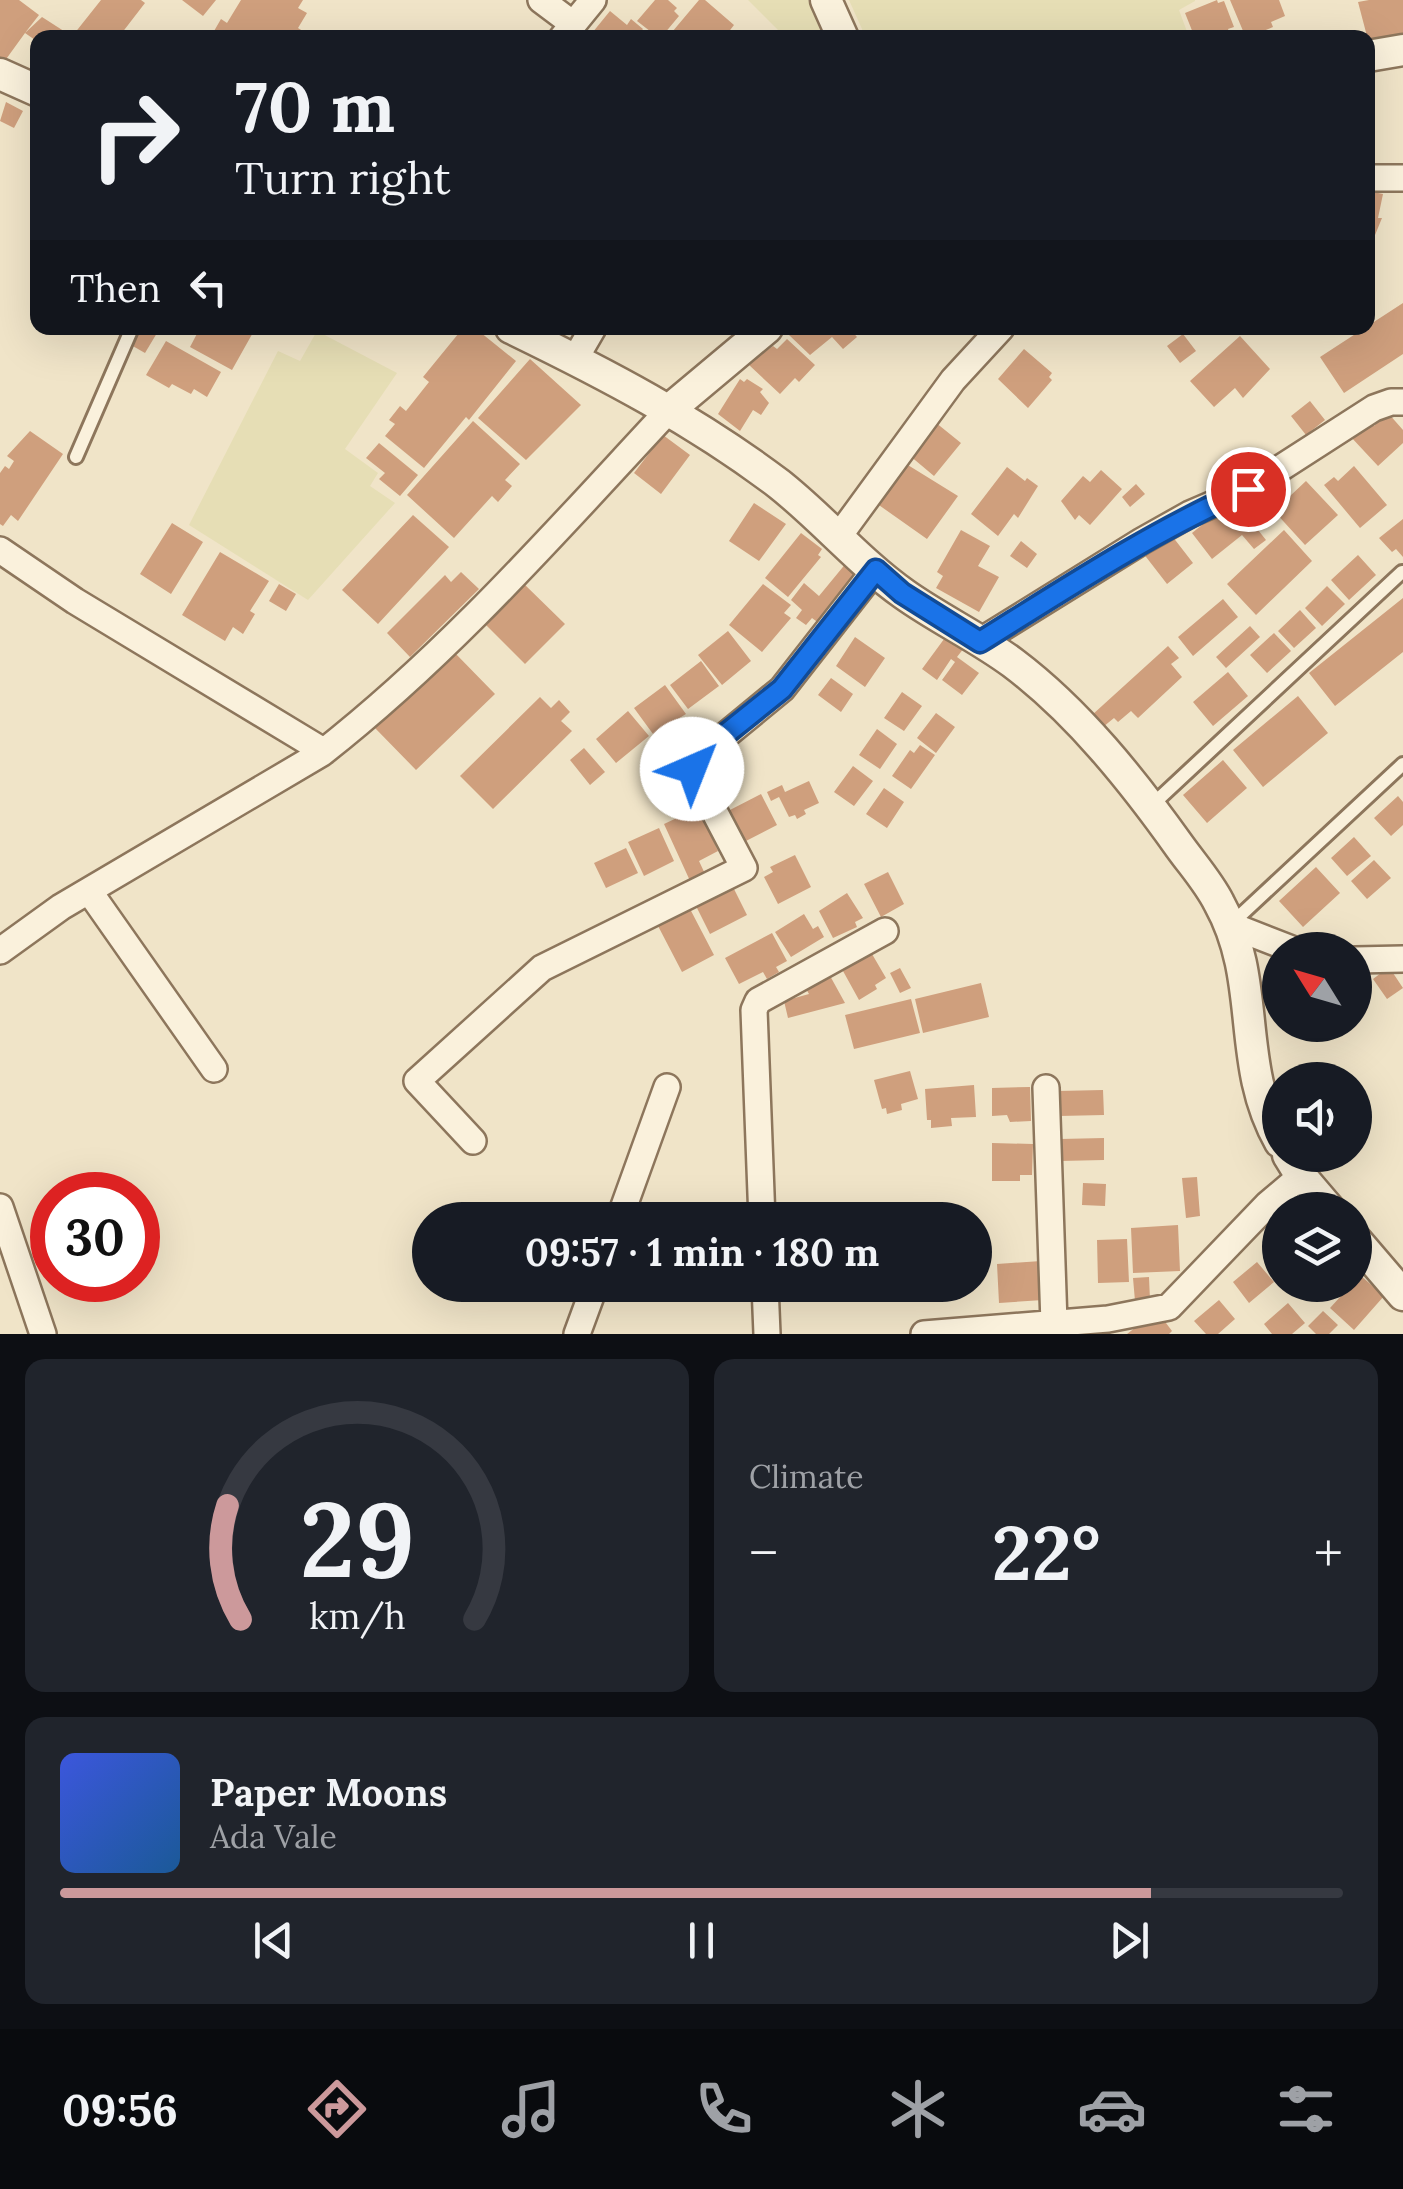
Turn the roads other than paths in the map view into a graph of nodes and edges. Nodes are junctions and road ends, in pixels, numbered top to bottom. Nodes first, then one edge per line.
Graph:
1 (541, 0) edge
2 (593, 0) edge
3 (826, 0) edge
4 (567, 30) edge
5 (569, 30) edge
6 (839, 30) edge
7 (1403, 50) edge
8 (1375, 55) edge
9 (0, 74) edge
10 (30, 87) edge
11 (1375, 178) edge
12 (1403, 178) edge
13 (129, 335) edge
14 (525, 335) edge
15 (589, 335) edge
16 (760, 335) edge
17 (994, 335) edge
18 (575, 359) junction
19 (1403, 402) edge
20 (669, 410) junction
21 (76, 457) dead end
22 (838, 536) junction
23 (0, 550) edge
24 (876, 570) junction
25 (1402, 572) edge
26 (980, 642) junction
27 (322, 753) junction
28 (1403, 764) edge
29 (1151, 806) junction
30 (89, 891) junction
31 (1230, 925) junction
32 (885, 931) dead end
33 (1262, 938) edge
34 (0, 951) edge
35 (1403, 959) edge
36 (1372, 960) edge
37 (214, 1069) dead end
38 (667, 1087) dead end
39 (1046, 1088) dead end
40 (1262, 1106) edge
41 (474, 1141) dead end
42 (1290, 1172) edge
43 (1299, 1172) edge
44 (1315, 1192) edge
45 (625, 1202) edge
46 (761, 1202) edge
47 (0, 1207) edge
48 (1372, 1259) edge
49 (1403, 1295) edge
50 (589, 1302) edge
51 (766, 1302) edge
52 (1054, 1324) junction
53 (1114, 1326) edge
54 (998, 1331) edge
55 (43, 1334) edge
56 (578, 1334) edge
57 (767, 1334) edge
58 (924, 1334) edge

1 - 4 street
2 - 5 street
3 - 6 street
7 - 8 street
9 - 10 street
11 - 12 street
13 - 21 lane
14 - 18 street
15 - 18 street
16 - 20 street
17 - 22 street
18 - 20 street
19 - 26 street
20 - 22 street
20 - 27 street
22 - 24 street
23 - 27 street
24 - 26 street
24 - 41 street
25 - 29 lane
26 - 29 street
27 - 30 street
28 - 31 lane
29 - 31 street
30 - 34 street
30 - 37 street
31 - 33 street
31 - 40 street
32 - 46 street
35 - 36 street
38 - 45 street
39 - 52 street
42 - 53 street
43 - 44 street
47 - 55 street
48 - 49 street
50 - 56 street
51 - 57 street
52 - 53 street
52 - 54 street
54 - 58 street

